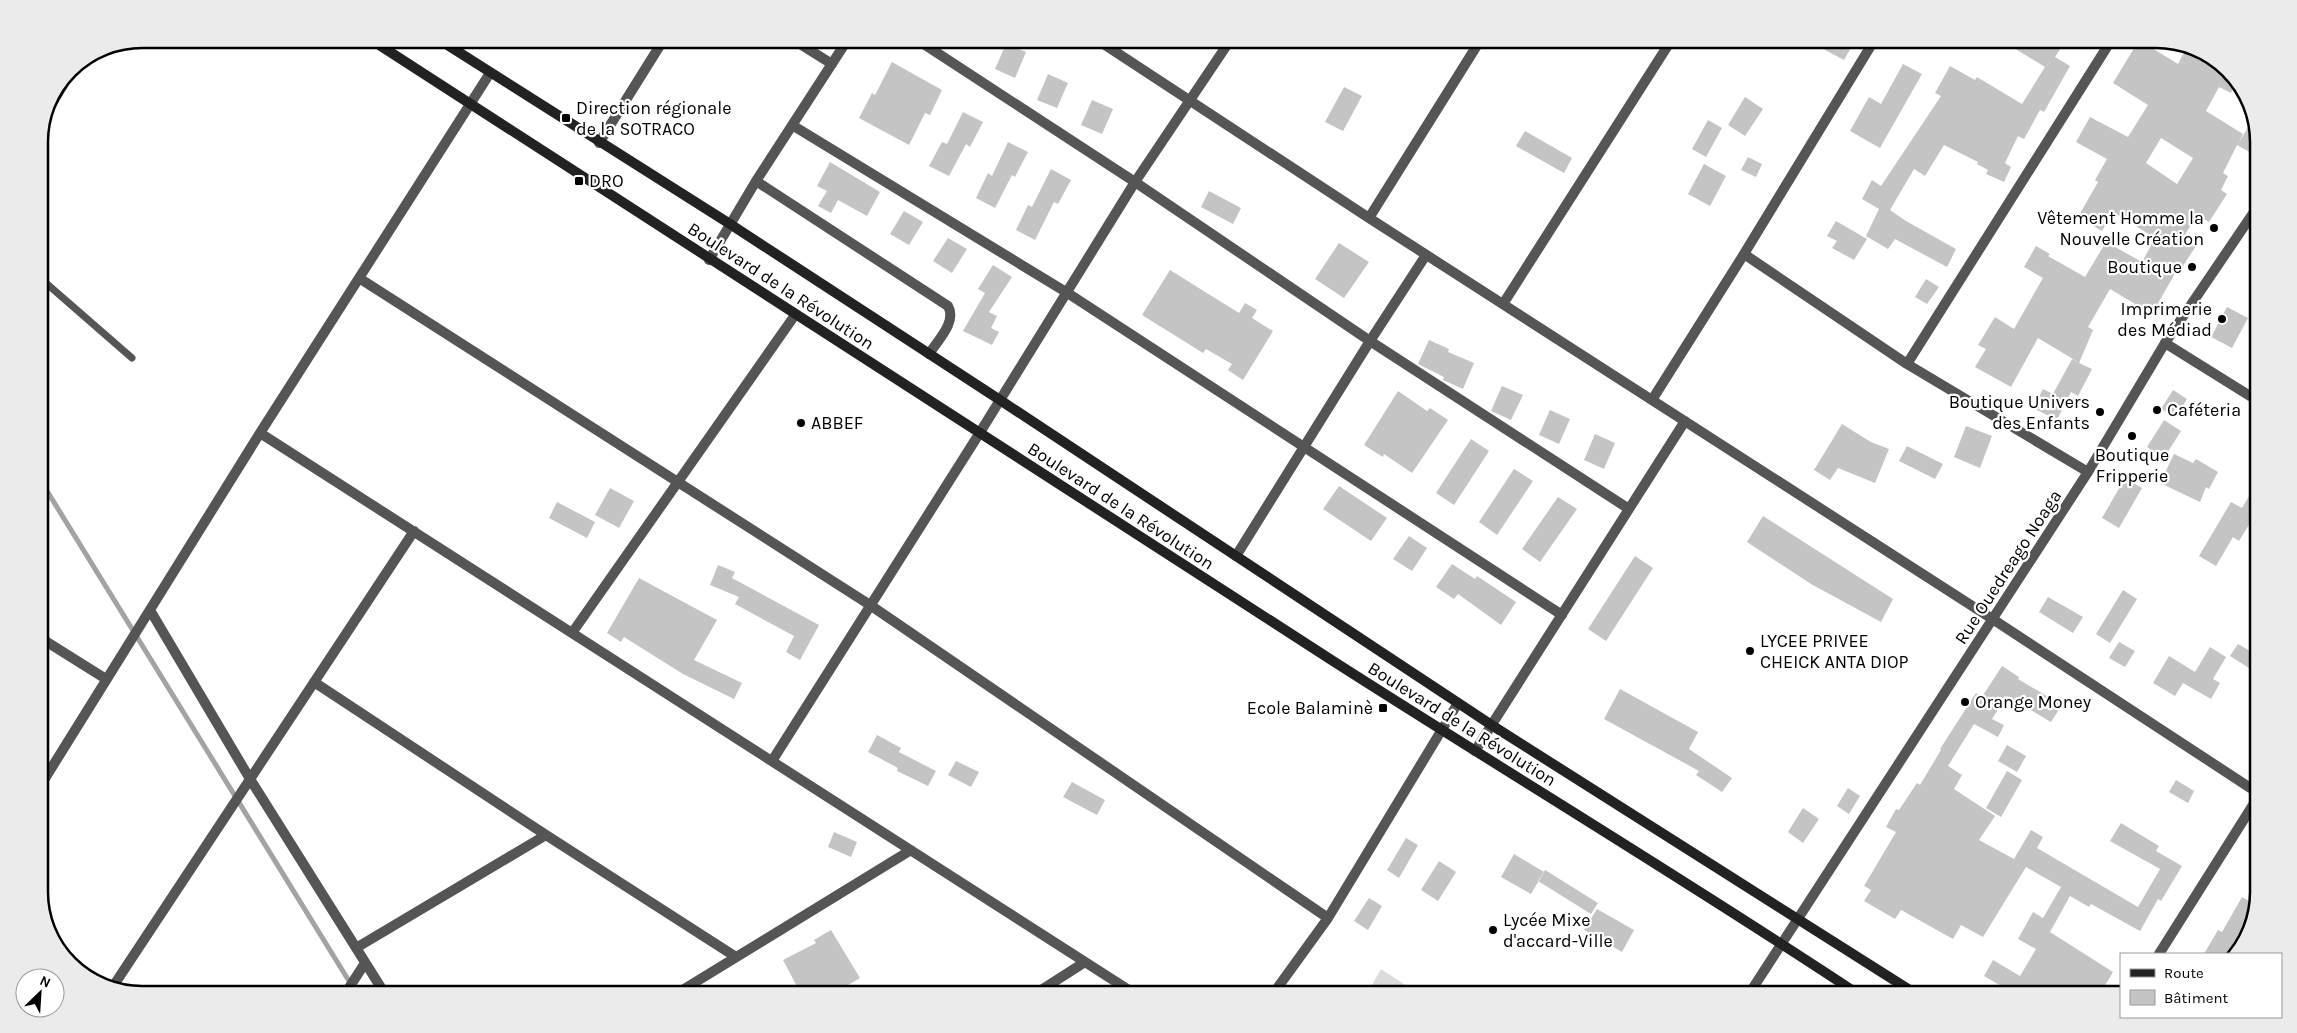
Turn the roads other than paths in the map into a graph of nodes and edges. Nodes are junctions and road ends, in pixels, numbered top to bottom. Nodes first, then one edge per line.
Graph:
1 (384, 48) edge
2 (452, 48) edge
3 (658, 48) edge
4 (806, 48) edge
5 (842, 48) edge
6 (930, 48) edge
7 (1110, 48) edge
8 (1225, 48) edge
9 (1475, 48) edge
10 (1666, 48) edge
11 (1870, 48) edge
12 (2106, 48) edge
13 (832, 64) junction
14 (490, 73) junction
15 (1190, 100) junction
16 (469, 102) junction
17 (792, 125) junction
18 (599, 143) junction
19 (756, 181) junction
20 (1136, 182) junction
21 (1369, 218) junction
22 (2249, 219) edge
23 (730, 224) junction
24 (1744, 254) junction
25 (1426, 255) junction
26 (709, 260) junction
27 (359, 278) junction
28 (48, 285) edge
29 (1066, 292) junction
30 (1503, 304) junction
31 (796, 315) junction
32 (1370, 341) junction
33 (2165, 342) junction
34 (929, 354) junction
35 (132, 358) dead end
36 (1907, 364) junction
37 (2249, 396) edge
38 (1000, 400) junction
39 (1652, 400) junction
40 (1685, 421) junction
41 (260, 433) junction
42 (980, 434) junction
43 (1304, 447) junction
44 (2088, 472) junction
45 (678, 482) junction
46 (1629, 508) junction
47 (414, 531) junction
48 (1236, 556) junction
49 (870, 605) junction
50 (150, 610) junction
51 (1562, 615) junction
52 (1994, 620) junction
53 (572, 633) junction
54 (48, 643) edge
55 (106, 680) junction
56 (314, 682) junction
57 (1458, 703) junction
58 (1493, 726) junction
59 (1442, 731) junction
60 (1475, 751) junction
61 (772, 761) junction
62 (48, 773) edge
63 (250, 779) junction
64 (2250, 790) edge
65 (2250, 808) edge
66 (546, 835) junction
67 (911, 850) junction
68 (1328, 918) junction
69 (1797, 918) junction
70 (1782, 944) junction
71 (356, 948) junction
72 (2160, 953) edge
73 (736, 956) junction
74 (1085, 962) junction
75 (366, 963) junction
76 (116, 982) edge
77 (350, 986) edge
78 (380, 986) edge
79 (689, 986) edge
80 (1048, 986) edge
81 (1122, 986) edge
82 (1279, 986) edge
83 (1755, 986) edge
84 (1846, 986) edge
85 (1903, 986) edge

1 - 16 main road, Boulevard de la Révolution
2 - 14 main road, Boulevard de la Révolution
3 - 18 street
4 - 13 street
5 - 13 street
6 - 20 street
7 - 15 street
8 - 15 street
9 - 21 street
10 - 30 street
11 - 24 street
12 - 36 street
13 - 17 street
14 - 16 street
14 - 18 main road, Boulevard de la Révolution
15 - 20 street
15 - 21 street
16 - 26 main road, Boulevard de la Révolution
16 - 27 street
17 - 19 street
17 - 29 street
18 - 23 main road, Boulevard de la Révolution
19 - 23 street
19 - 34 street
20 - 29 street
20 - 32 street
21 - 25 street
22 - 33 street, Rue Ouedreago Noaga
23 - 26 street
23 - 34 main road, Boulevard de la Révolution
24 - 36 street
24 - 39 street
25 - 30 street
25 - 32 street
26 - 31 main road, Boulevard de la Révolution
27 - 41 street
27 - 45 street
28 - 35 lane
29 - 38 street
29 - 43 street
30 - 39 street
31 - 42 main road, Boulevard de la Révolution
31 - 45 street
32 - 43 street
32 - 46 street
33 - 37 street
33 - 44 street, Rue Ouedreago Noaga
34 - 38 main road, Boulevard de la Révolution
36 - 44 street
38 - 42 street
38 - 48 main road, Boulevard de la Révolution
39 - 40 street
40 - 46 street
40 - 52 street
41 - 47 street
41 - 50 street
42 - 49 street
42 - 59 main road, Boulevard de la Révolution
43 - 48 street
43 - 51 street
44 - 52 street, Rue Ouedreago Noaga
45 - 49 street
45 - 53 street
46 - 51 street
47 - 53 street
47 - 56 street
48 - 57 main road, Boulevard de la Révolution
49 - 61 street
49 - 68 street
50 - 55 street
50 - 63 street
51 - 58 street
52 - 64 street
52 - 69 street, Rue Ouedreago Noaga
53 - 61 street
54 - 55 street
55 - 62 street
56 - 63 street
56 - 66 street
57 - 58 main road, Boulevard de la Révolution
57 - 59 street
58 - 60 street
58 - 69 main road, Boulevard de la Révolution
59 - 60 main road, Boulevard de la Révolution
59 - 68 street
60 - 70 main road, Boulevard de la Révolution
61 - 67 street
63 - 71 street
63 - 76 street
65 - 72 street
66 - 71 street
66 - 73 street
67 - 73 street
67 - 74 street
68 - 82 street
69 - 70 street, Rue Ouedreago Noaga
69 - 85 main road, Boulevard de la Révolution
70 - 83 street, Rue Ouedreago Noaga
70 - 84 main road, Boulevard de la Révolution
71 - 75 street
73 - 79 street
74 - 80 street
74 - 81 street
75 - 77 street
75 - 78 street

